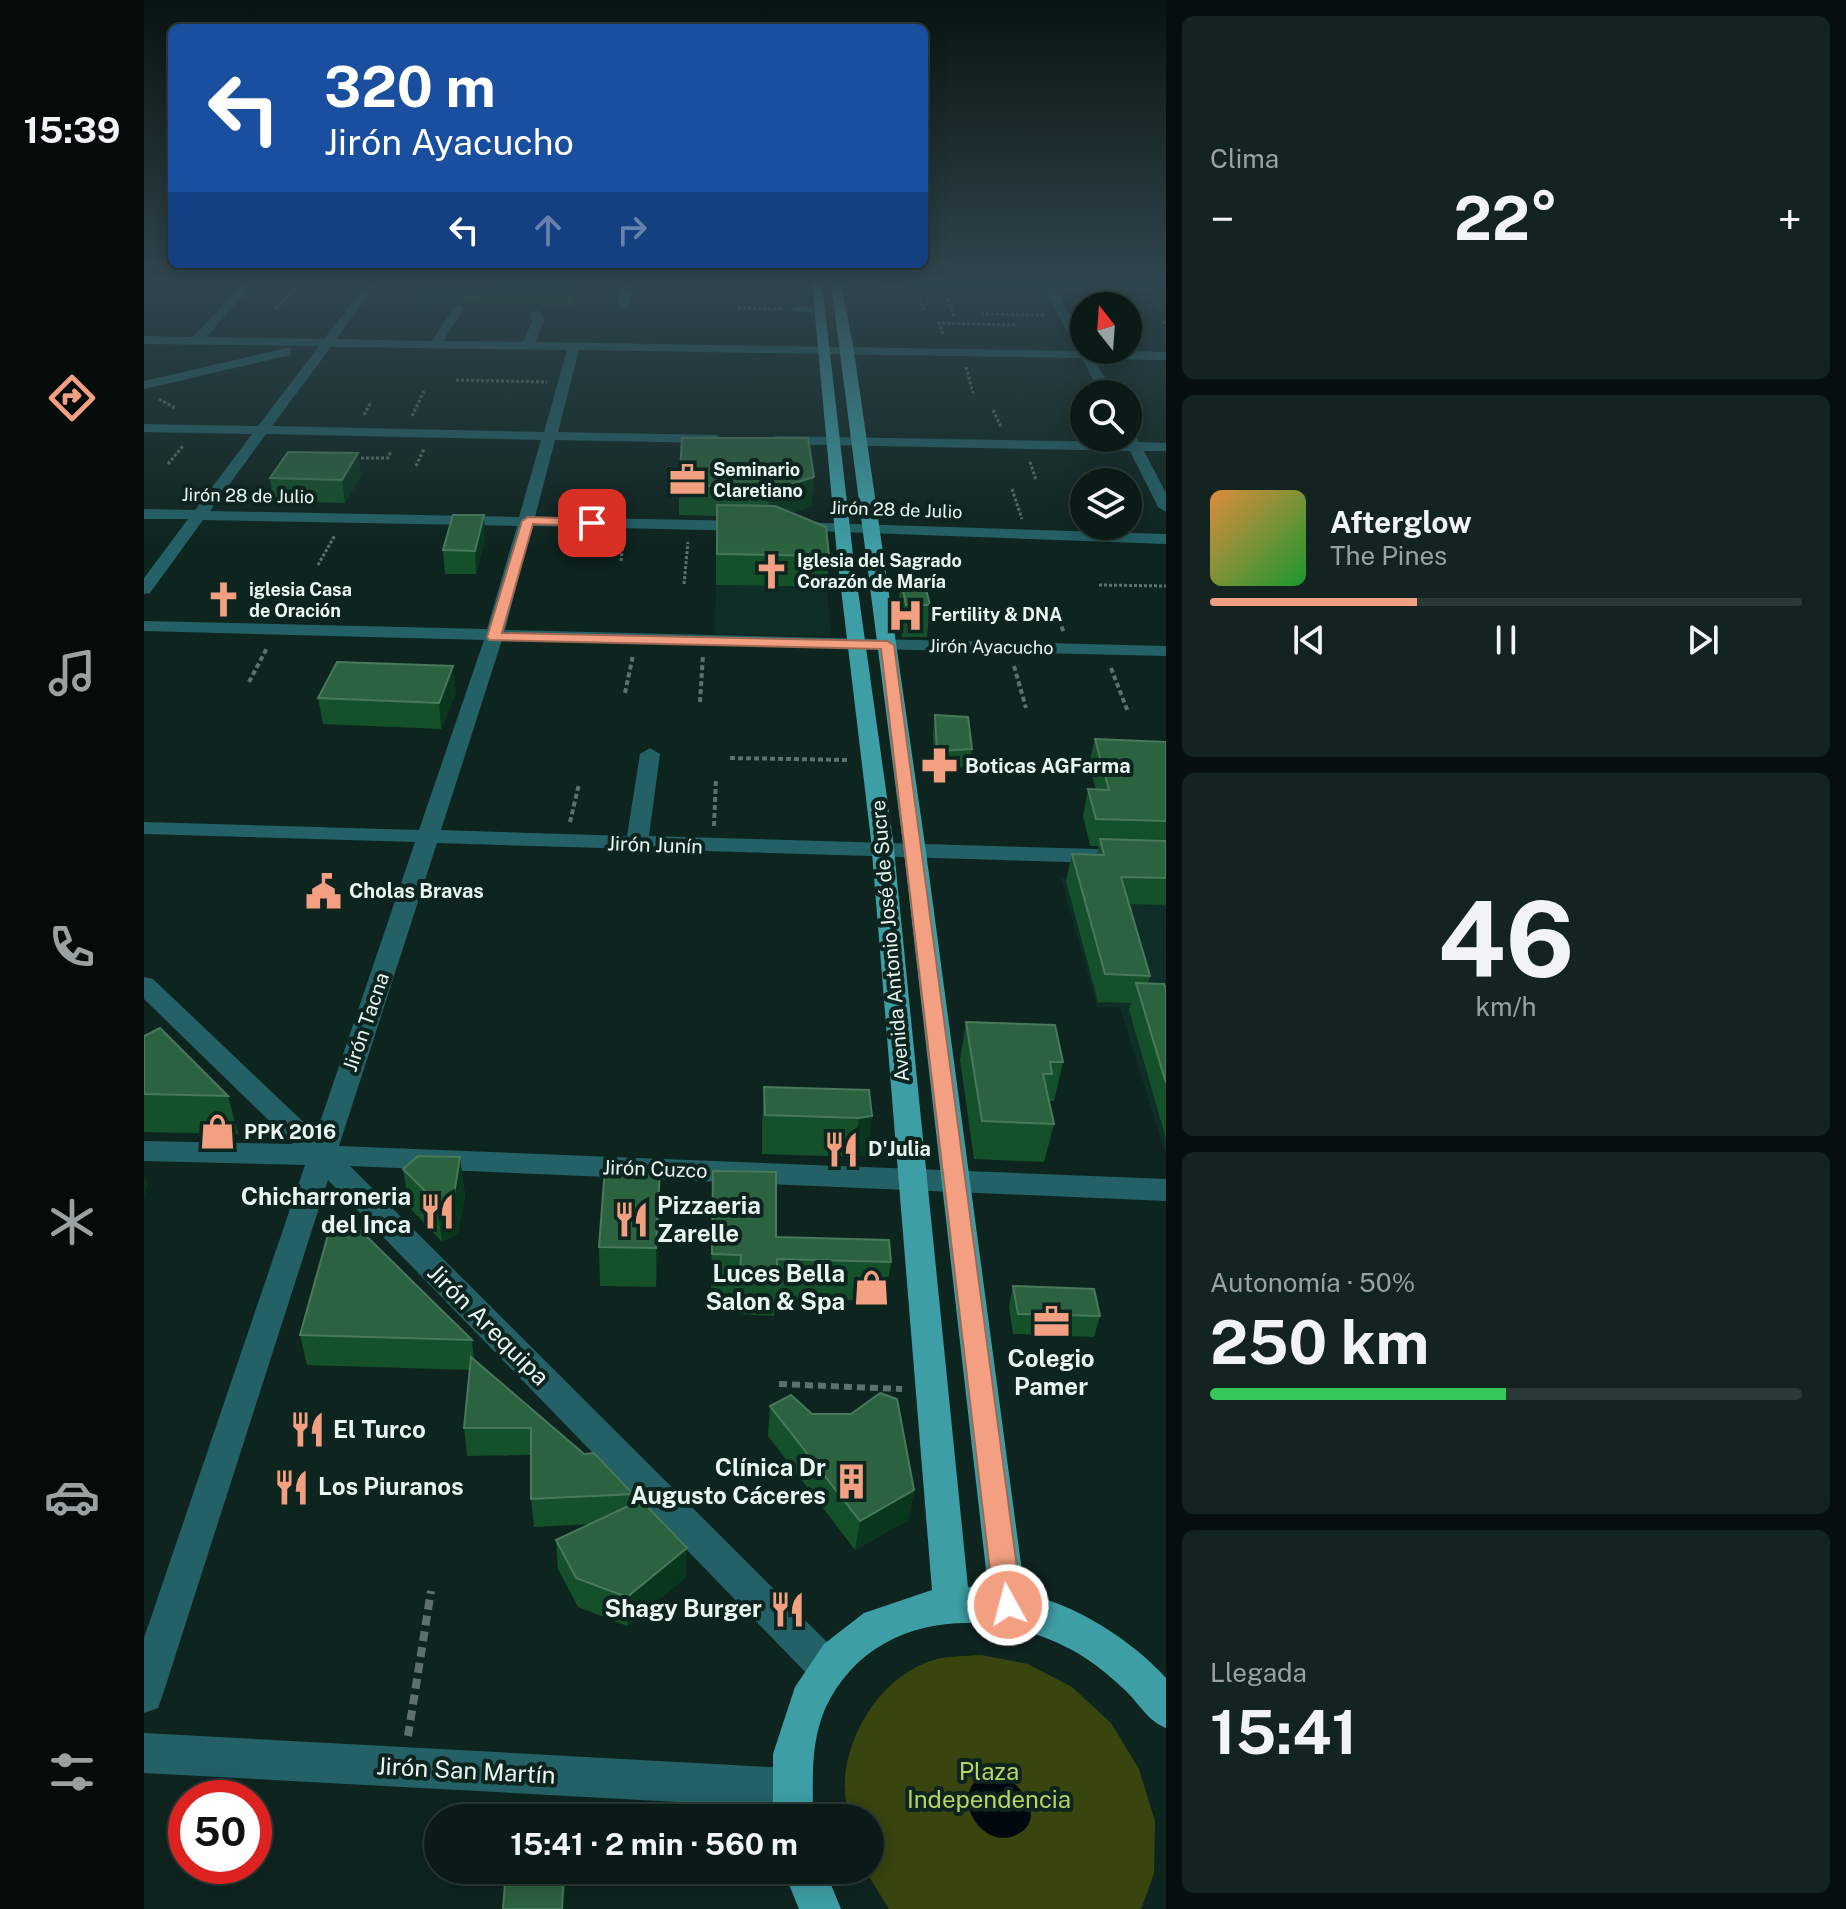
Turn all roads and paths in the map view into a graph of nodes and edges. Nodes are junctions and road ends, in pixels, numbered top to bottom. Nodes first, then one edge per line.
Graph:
1 (200, 372) edge
2 (304, 372) edge
3 (568, 372) edge
4 (825, 372) edge
5 (851, 372) edge
6 (456, 380) dead end
7 (565, 382) junction
8 (144, 385) edge
9 (424, 391) dead end
10 (144, 428) edge
11 (261, 430) junction
12 (404, 433) junction
13 (551, 436) junction
14 (739, 439) edge
15 (754, 439) edge
16 (1070, 440) edge
17 (833, 441) junction
18 (860, 441) junction
19 (1142, 442) edge
20 (1166, 447) edge
21 (1137, 452) edge
22 (1012, 489) dead end
23 (1166, 507) edge
24 (144, 514) edge
25 (198, 515) junction
26 (345, 518) junction
27 (528, 521) junction
28 (690, 525) junction
29 (843, 528) junction
30 (872, 529) junction
31 (1027, 535) junction
32 (1166, 539) edge
33 (318, 565) dead end
34 (684, 584) dead end
35 (1099, 585) dead end
36 (1166, 586) edge
37 (144, 589) edge
38 (1053, 604) dead end
39 (144, 626) edge
40 (278, 629) junction
41 (494, 637) junction
42 (636, 640) junction
43 (704, 641) junction
44 (856, 645) junction
45 (887, 645) junction
46 (1009, 648) junction
47 (1070, 649) junction
48 (1104, 650) junction
49 (1166, 651) edge
50 (249, 682) dead end
51 (625, 693) dead end
52 (700, 702) dead end
53 (1026, 708) dead end
54 (1128, 712) dead end
55 (650, 754) dead end
56 (730, 758) dead end
57 (871, 760) junction
58 (716, 779) dead end
59 (579, 784) dead end
60 (144, 828) edge
61 (428, 838) junction
62 (565, 842) junction
63 (637, 844) junction
64 (714, 846) junction
65 (882, 851) junction
66 (915, 852) junction
67 (1166, 858) edge
68 (144, 985) edge
69 (144, 1151) edge
70 (321, 1155) junction
71 (912, 1180) junction
72 (956, 1181) junction
73 (1166, 1190) edge
74 (779, 1384) dead end
75 (931, 1390) junction
76 (431, 1591) dead end
77 (951, 1602) junction
78 (1008, 1605) junction
79 (827, 1668) junction
80 (144, 1694) edge
81 (1166, 1709) edge
82 (144, 1753) edge
83 (403, 1767) junction
84 (791, 1803) edge
85 (810, 1884) edge
86 (820, 1909) edge

1 - 8 street
2 - 11 street
3 - 7 street, Jirón Tacna
4 - 17 main road, Avenida Antonio José de Sucre
5 - 18 main road, Avenida Antonio José de Sucre
6 - 7 path
7 - 13 street, Jirón Tacna
9 - 12 path
10 - 11 street
11 - 12 street
11 - 25 street
12 - 13 street
13 - 14 street
13 - 27 street, Jirón Tacna
15 - 17 street
16 - 18 street
17 - 18 street
17 - 29 main road, Avenida Antonio José de Sucre
18 - 30 main road, Avenida Antonio José de Sucre
19 - 20 street
21 - 23 street
22 - 31 path
24 - 25 street, Jirón 28 de Julio
25 - 26 street, Jirón 28 de Julio
25 - 37 street
26 - 27 street, Jirón 28 de Julio
26 - 33 path
27 - 28 street, Jirón 28 de Julio
27 - 41 street, Jirón Tacna
28 - 29 street, Jirón 28 de Julio
28 - 34 path
29 - 30 street, Jirón 28 de Julio
29 - 44 main road, Avenida Antonio José de Sucre
30 - 31 street, Jirón 28 de Julio
30 - 45 main road, Avenida Antonio José de Sucre
31 - 32 street, Jirón 28 de Julio
35 - 36 path
38 - 47 path
39 - 40 street, Jirón Ayacucho
40 - 41 street, Jirón Ayacucho
40 - 50 path
41 - 42 street, Jirón Ayacucho
41 - 61 street, Jirón Tacna
42 - 43 street, Jirón Ayacucho
42 - 51 path
43 - 44 street, Jirón Ayacucho
43 - 52 path
44 - 45 street, Jirón Ayacucho
44 - 57 main road, Avenida Antonio José de Sucre
45 - 46 street, Jirón Ayacucho
45 - 66 main road, Avenida Antonio José de Sucre
46 - 47 street, Jirón Ayacucho
46 - 53 path
47 - 48 street, Jirón Ayacucho
48 - 49 street, Jirón Ayacucho
48 - 54 path
55 - 63 street
56 - 57 path
57 - 65 main road, Avenida Antonio José de Sucre
58 - 64 path
59 - 62 path
60 - 61 street, Jirón Junín
61 - 62 street, Jirón Junín
61 - 70 street, Jirón Tacna
62 - 63 street, Jirón Junín
63 - 64 street, Jirón Junín
64 - 65 street, Jirón Junín
65 - 66 street, Jirón Junín
65 - 71 main road, Avenida Antonio José de Sucre
66 - 67 street, Jirón Junín
66 - 72 main road, Avenida Antonio José de Sucre
68 - 70 street, Jirón Arequipa
69 - 70 street, Jirón Cuzco
70 - 71 street, Jirón Cuzco
70 - 79 street, Jirón Arequipa
70 - 80 street, Jirón Tacna
71 - 72 street, Jirón Cuzco
71 - 75 main road, Avenida Antonio José de Sucre
72 - 73 street, Jirón Cuzco
72 - 78 main road, Avenida Antonio José de Sucre
74 - 75 path
75 - 77 main road, Avenida Antonio José de Sucre
76 - 83 path
77 - 78 main road
77 - 79 main road
78 - 81 main road
79 - 84 main road
82 - 83 street, Jirón San Martín
83 - 84 street, Jirón San Martín
85 - 86 main road

